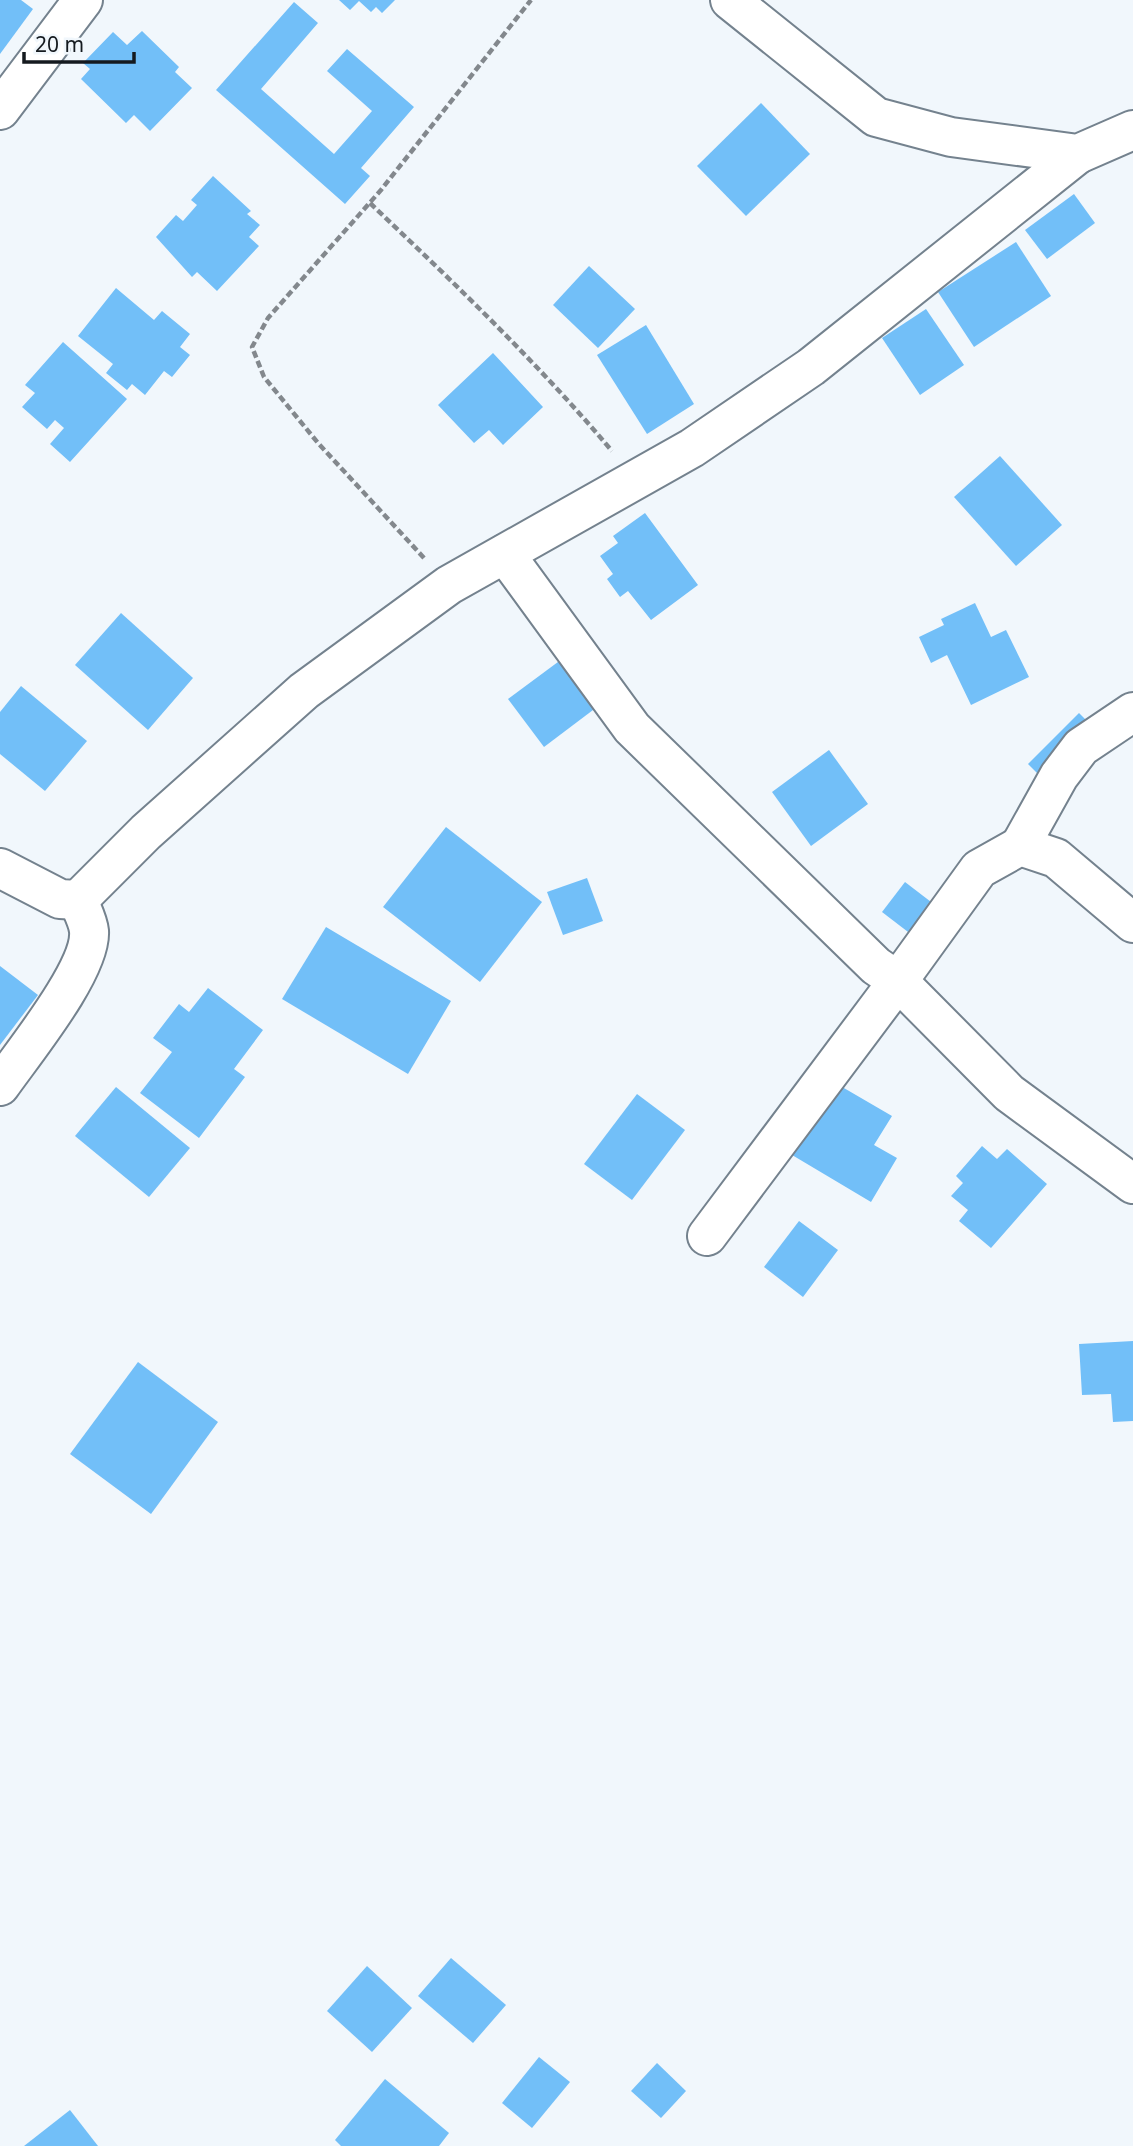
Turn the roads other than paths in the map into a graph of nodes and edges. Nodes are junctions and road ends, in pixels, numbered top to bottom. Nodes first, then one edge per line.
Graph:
1 (83, 0) edge
2 (730, 0) edge
3 (0, 110) edge
4 (1133, 130) edge
5 (1078, 154) junction
6 (505, 554) junction
7 (1133, 712) edge
8 (1020, 846) junction
9 (0, 868) edge
10 (78, 900) junction
11 (1133, 923) edge
12 (898, 981) junction
13 (0, 1086) edge
14 (1133, 1184) edge
15 (707, 1236) dead end

1 - 3 street
2 - 5 street
4 - 5 street
5 - 6 street
6 - 10 street
6 - 12 street
7 - 8 street
8 - 11 street
8 - 12 street
9 - 10 street
10 - 13 street
12 - 14 street
12 - 15 street

